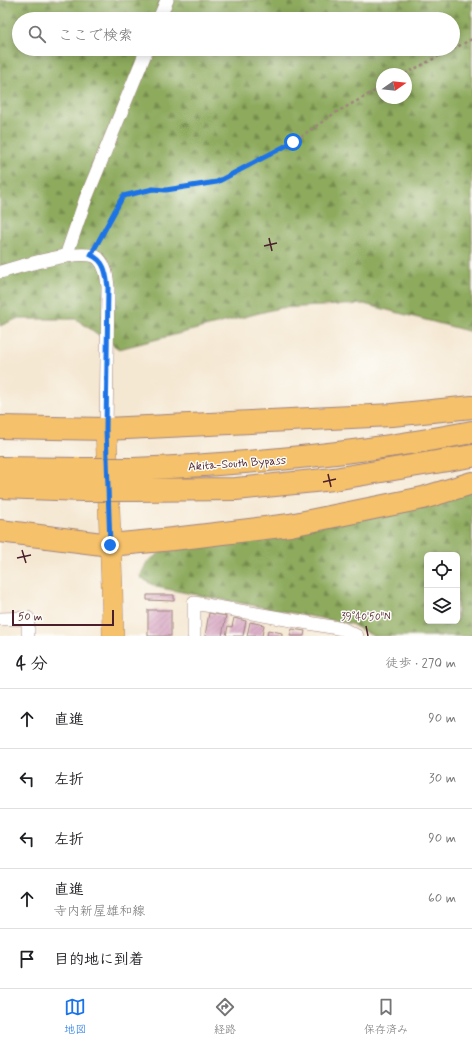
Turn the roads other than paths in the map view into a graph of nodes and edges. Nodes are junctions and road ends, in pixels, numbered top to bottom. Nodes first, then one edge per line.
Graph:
1 (167, 0) edge
2 (162, 12) edge
3 (144, 56) edge
4 (66, 256) junction
5 (0, 272) edge
6 (472, 407) edge
7 (0, 427) edge
8 (106, 429) junction
9 (472, 432) edge
10 (472, 456) edge
11 (0, 468) edge
12 (472, 483) edge
13 (0, 487) edge
14 (0, 530) edge
15 (110, 545) junction
16 (0, 619) edge
17 (28, 636) edge
18 (113, 636) edge
19 (194, 636) edge
20 (357, 636) edge

1 - 2 street
3 - 4 street
4 - 5 street
4 - 8 street
6 - 8 highway
7 - 8 highway
8 - 15 main road
9 - 11 highway, Akita-South Bypass, bridge
10 - 13 highway, Akita-South Bypass, bridge
12 - 15 highway
14 - 15 highway
15 - 18 main road
16 - 17 street
19 - 20 street

